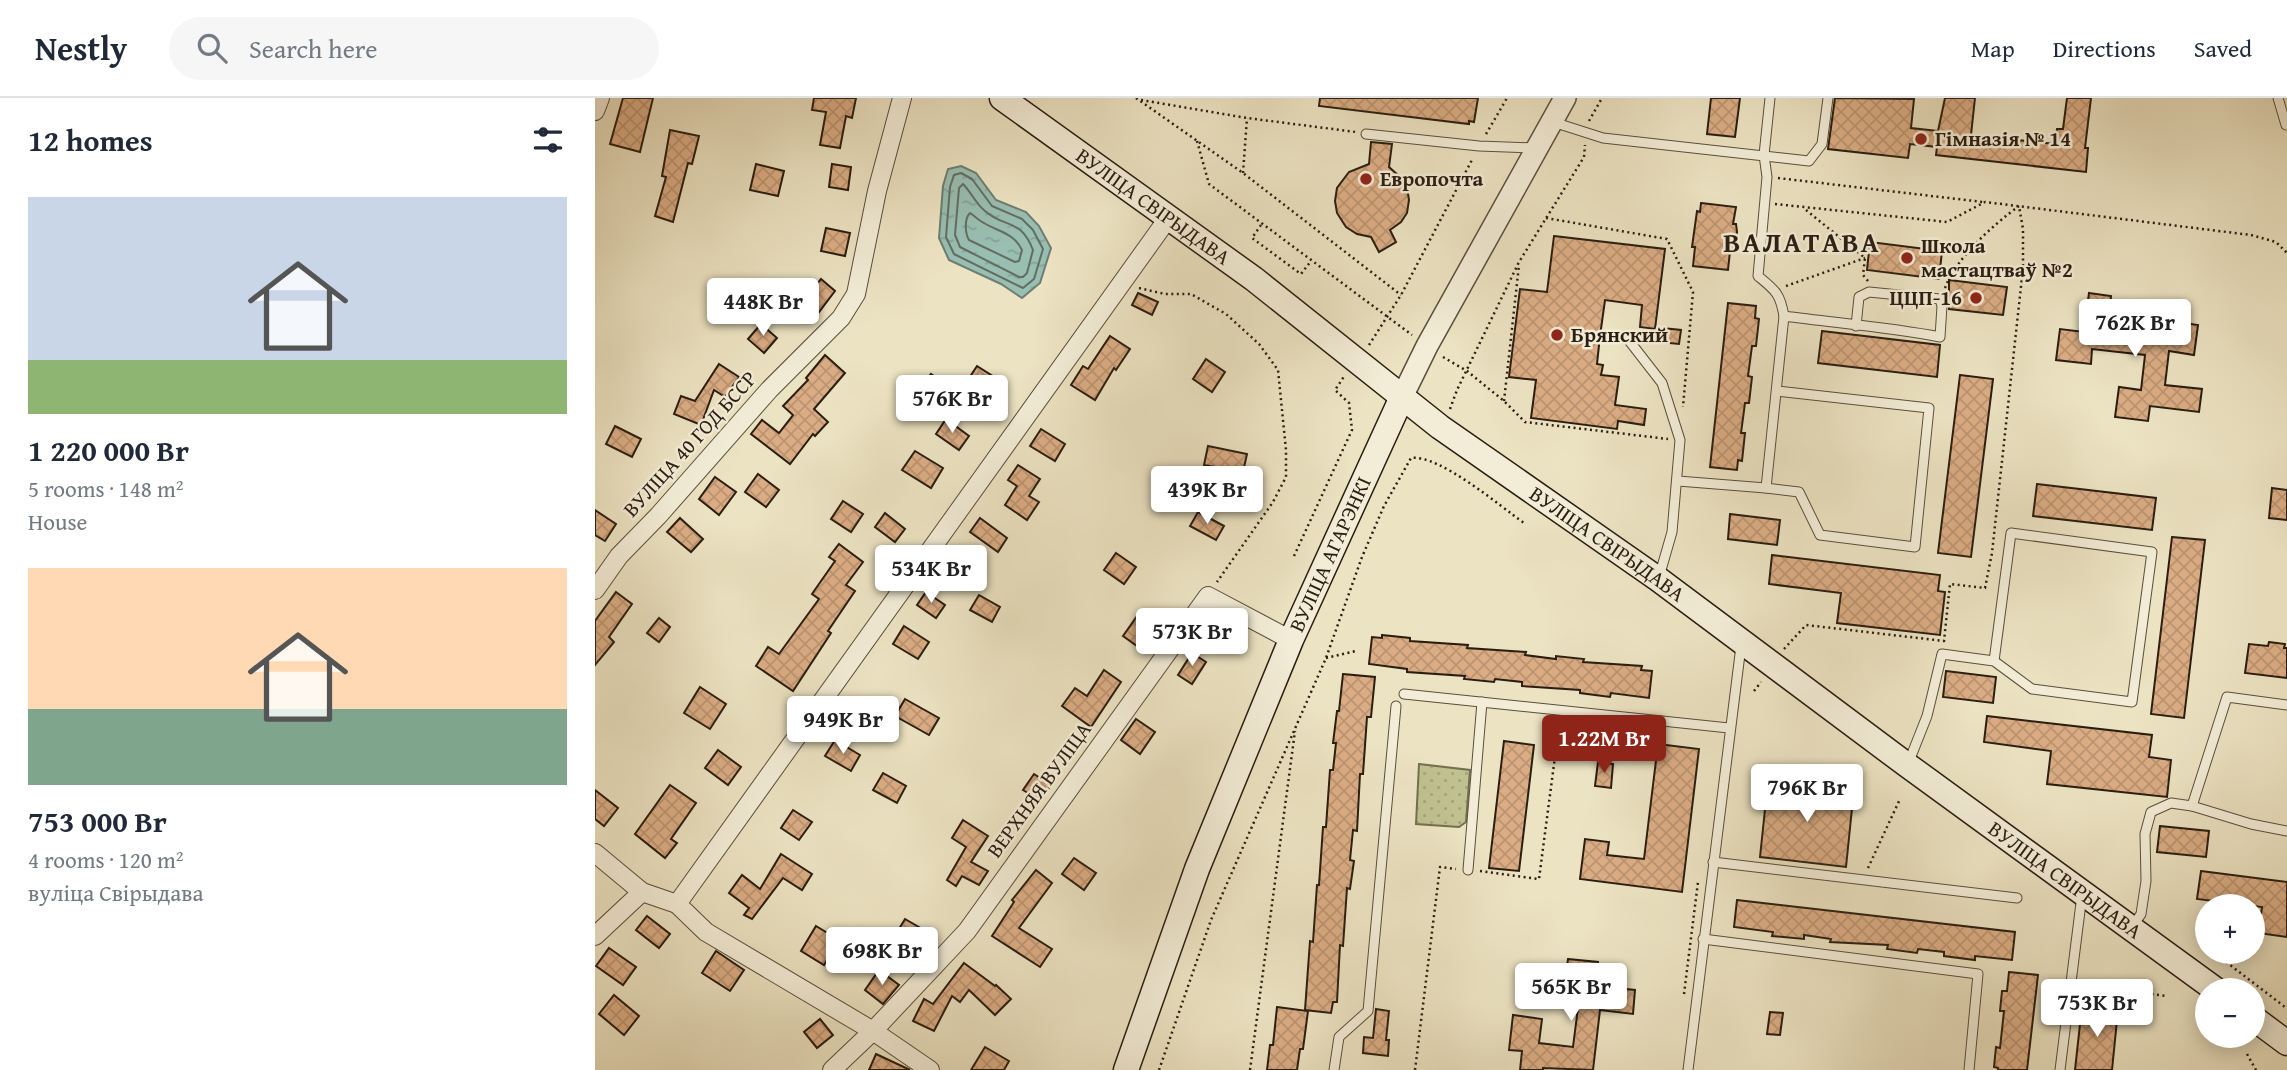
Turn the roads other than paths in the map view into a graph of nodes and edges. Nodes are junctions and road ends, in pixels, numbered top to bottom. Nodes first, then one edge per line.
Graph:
1 (600, 98) edge
2 (902, 98) edge
3 (1002, 98) edge
4 (1770, 98) edge
5 (1828, 98) edge
6 (2278, 98) edge
7 (1561, 99) edge
8 (595, 111) edge
9 (1552, 122) junction
10 (2287, 125) edge
11 (1366, 134) road end
12 (1537, 148) junction
13 (1765, 155) junction
14 (1169, 217) junction
15 (1783, 316) junction
16 (1856, 326) junction
17 (1608, 337) dead end
18 (1777, 391) junction
19 (1402, 397) junction
20 (1678, 481) junction
21 (1766, 488) junction
22 (1658, 579) junction
23 (595, 590) edge
24 (1291, 640) junction
25 (1742, 641) junction
26 (1994, 661) junction
27 (1404, 694) dead end
28 (1482, 702) junction
29 (2287, 705) edge
30 (1396, 706) dead end
31 (1729, 728) junction
32 (1907, 765) junction
33 (2192, 806) junction
34 (2287, 831) edge
35 (595, 853) edge
36 (1713, 862) junction
37 (1468, 870) road end
38 (642, 892) junction
39 (2082, 893) junction
40 (2017, 898) dead end
41 (677, 904) junction
42 (2132, 929) junction
43 (595, 936) edge
44 (1703, 939) junction
45 (2211, 978) edge
46 (2265, 1027) edge
47 (873, 1031) junction
48 (2287, 1043) edge
49 (832, 1070) edge
50 (930, 1070) edge
51 (1126, 1070) edge
52 (1334, 1070) edge
53 (1688, 1070) edge
54 (1969, 1070) edge
55 (2060, 1070) edge

1 - 8 street
2 - 23 street, ВУЛІЦА 40 ГОД БССР
3 - 14 main road, ВУЛІЦА СВІРЫДАВА
4 - 13 lane
5 - 13 lane
6 - 10 lane
7 - 9 street, ВУЛІЦА АГАРЭНКІ
9 - 12 street, ВУЛІЦА АГАРЭНКІ
9 - 13 lane
11 - 12 lane
12 - 19 street, ВУЛІЦА АГАРЭНКІ
13 - 15 lane
14 - 19 main road, ВУЛІЦА СВІРЫДАВА
14 - 41 street
15 - 16 lane
15 - 18 lane
16 - 16 lane
17 - 20 lane
18 - 21 lane
18 - 21 lane
19 - 22 main road, ВУЛІЦА СВІРЫДАВА
19 - 24 main road, ВУЛІЦА АГАРЭНКІ
20 - 21 lane
20 - 22 lane
22 - 25 main road, ВУЛІЦА СВІРЫДАВА
24 - 47 street, ВЕРХНЯЯ ВУЛІЦА
24 - 51 main road, ВУЛІЦА АГАРЭНКІ
25 - 31 lane
25 - 32 main road, ВУЛІЦА СВІРЫДАВА
26 - 26 lane
26 - 32 lane
27 - 28 lane
28 - 31 lane
28 - 37 lane
29 - 33 lane
30 - 52 lane
31 - 36 lane
32 - 39 main road, ВУЛІЦА СВІРЫДАВА
33 - 34 lane
33 - 42 lane
35 - 38 street
36 - 40 lane
36 - 44 lane
38 - 41 street
38 - 43 street
39 - 42 main road, ВУЛІЦА СВІРЫДАВА
39 - 55 lane
41 - 47 street
42 - 45 main road, ВУЛІЦА СВІРЫДАВА
44 - 53 lane
44 - 54 lane
46 - 48 main road
47 - 49 street, ВЕРХНЯЯ ВУЛІЦА
47 - 50 street

